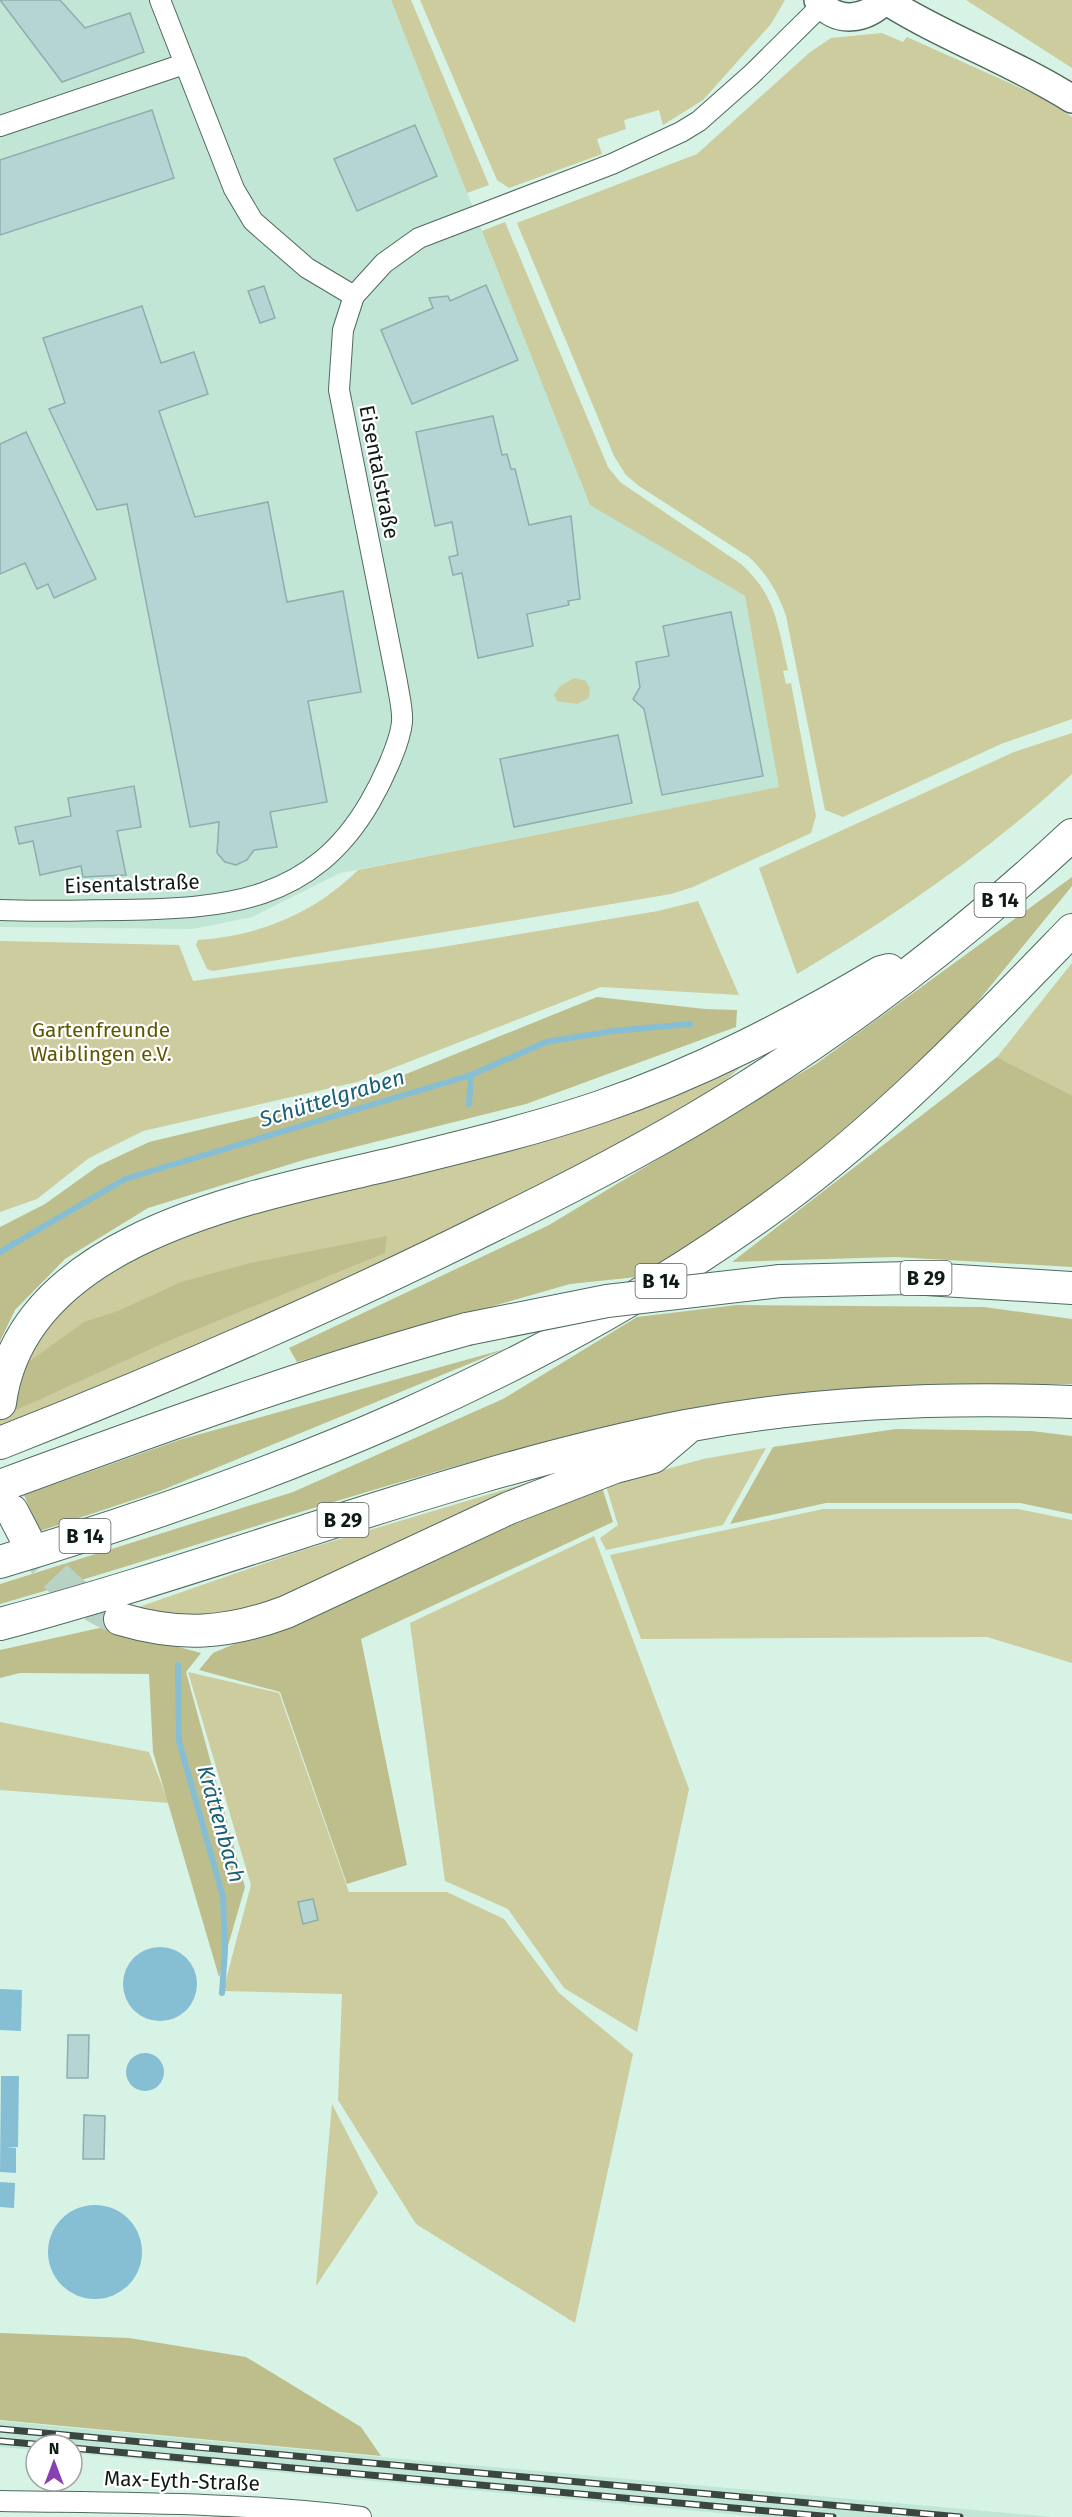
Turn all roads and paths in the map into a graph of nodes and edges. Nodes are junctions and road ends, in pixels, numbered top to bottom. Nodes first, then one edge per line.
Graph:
1 (160, 0) edge
2 (885, 0) edge
3 (820, 3) edge
4 (184, 64) junction
5 (1072, 99) edge
6 (0, 126) edge
7 (354, 297) junction
8 (1072, 835) edge
9 (0, 910) edge
10 (1072, 930) edge
11 (925, 962) junction
12 (1072, 1288) edge
13 (1072, 1402) edge
14 (0, 1403) edge
15 (689, 1426) junction
16 (0, 1443) edge
17 (6, 1499) edge
18 (26, 1538) tunnel mouth
19 (0, 1562) edge
20 (120, 1619) tunnel mouth
21 (0, 1624) edge
22 (0, 2501) edge
23 (361, 2517) edge

1 - 4 street
2 - 3 main road
2 - 5 main road
3 - 7 street, Eisentalstraße
4 - 6 street
4 - 7 street
7 - 9 street, Eisentalstraße
8 - 11 highway, B 14
10 - 19 highway, B 14
11 - 14 highway
11 - 16 highway, B 14
12 - 17 highway, B 29, bridge
13 - 15 highway, B 29
15 - 20 highway
15 - 21 highway, B 29
17 - 18 highway
22 - 23 street, Max-Eyth-Straße

